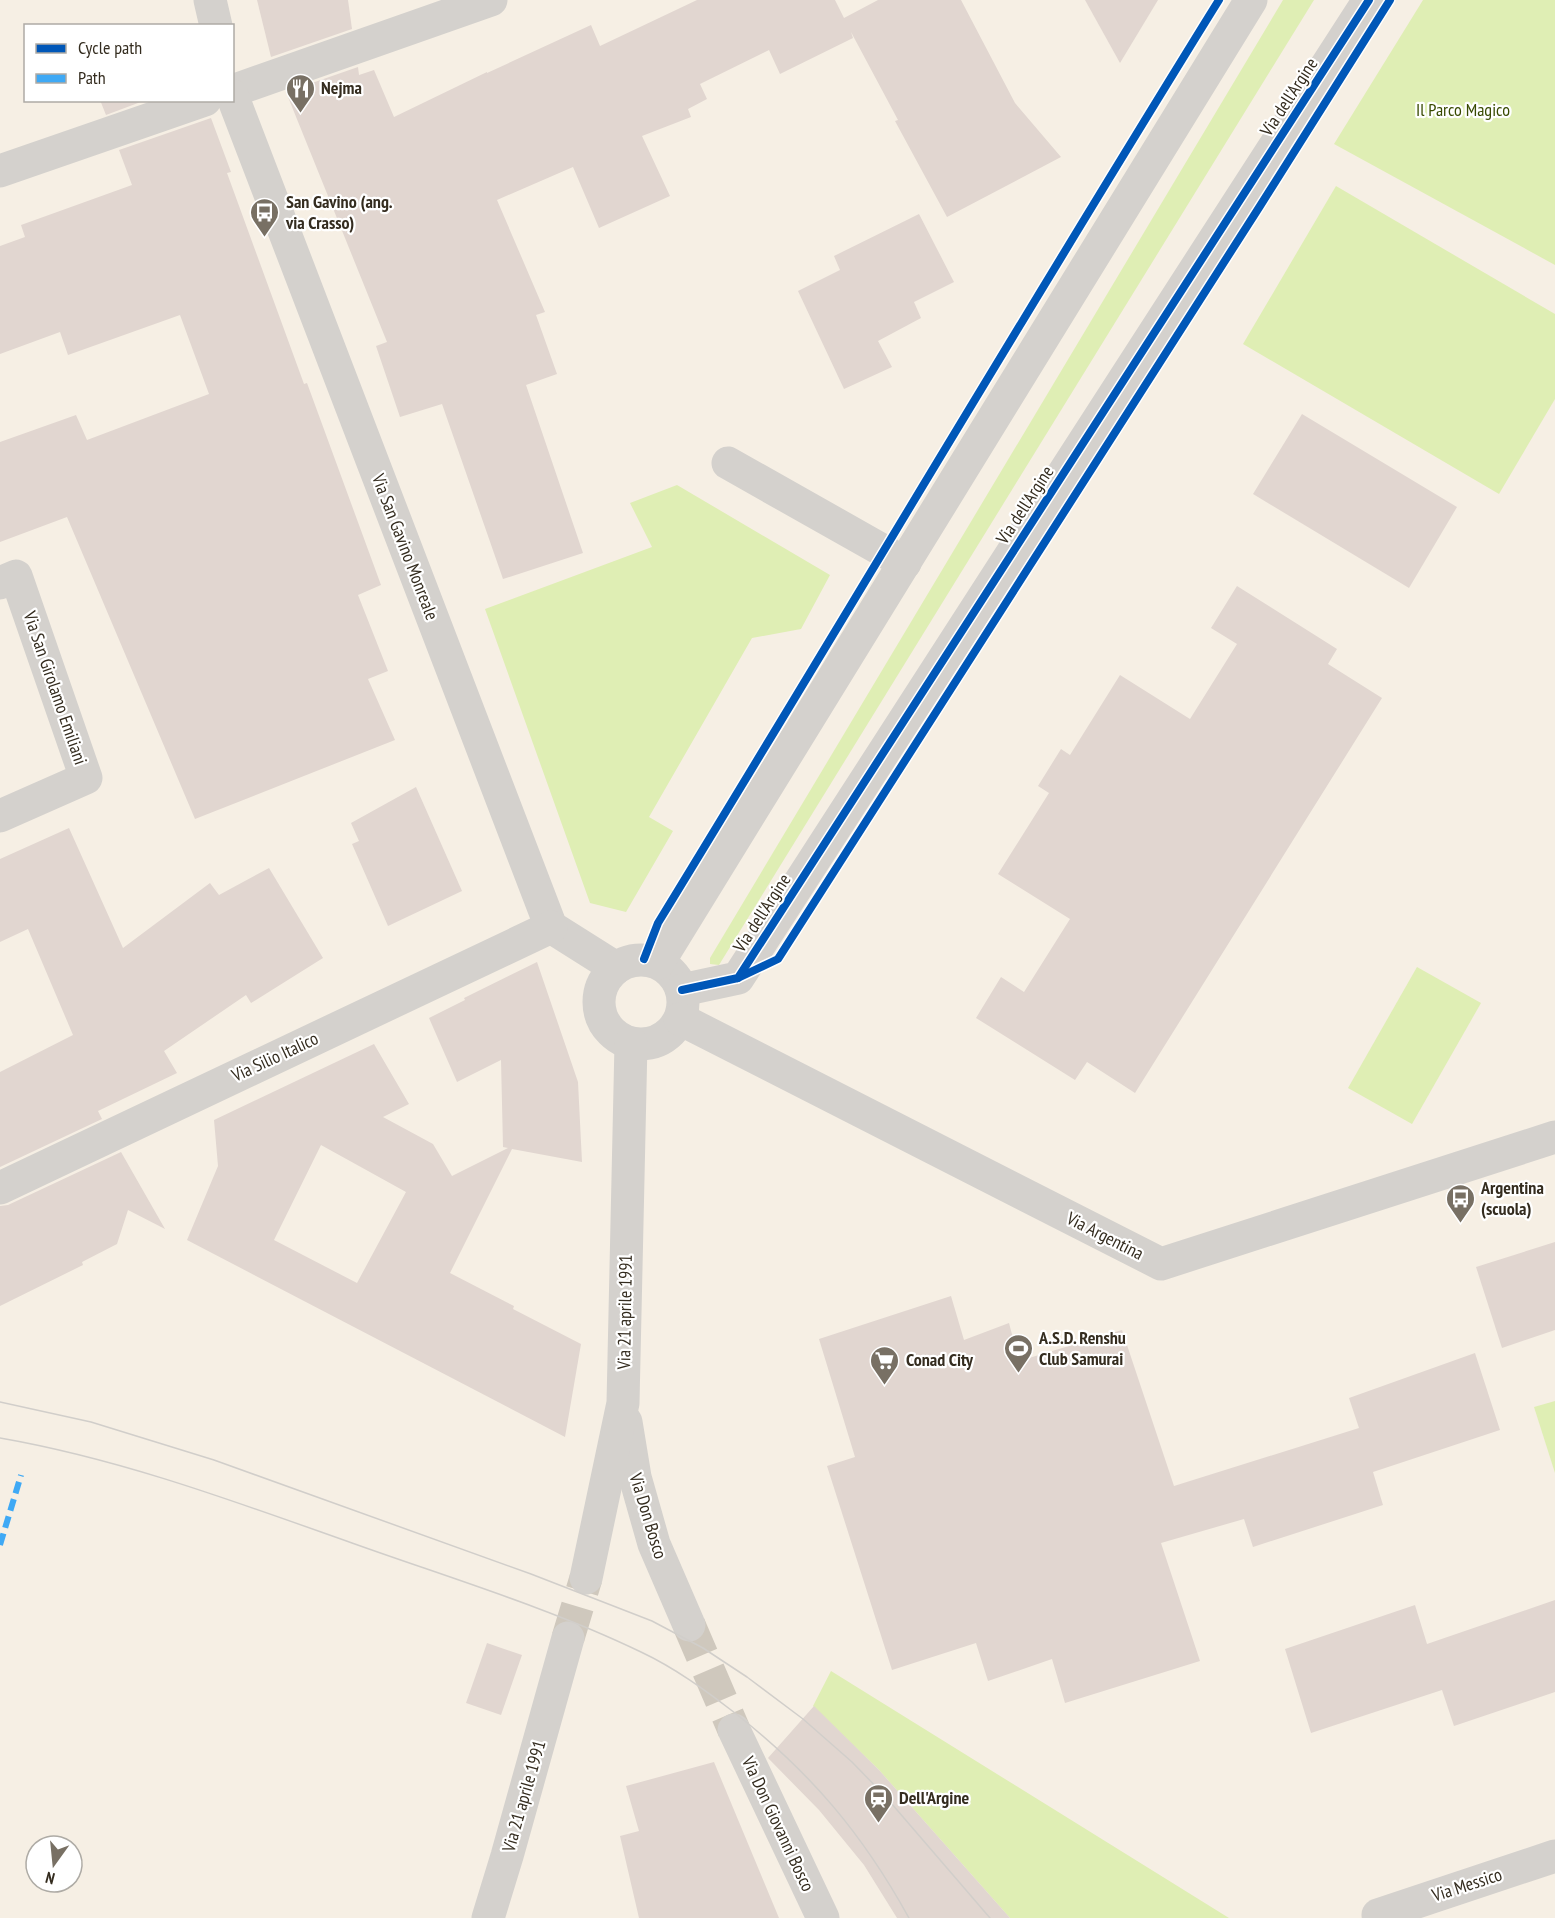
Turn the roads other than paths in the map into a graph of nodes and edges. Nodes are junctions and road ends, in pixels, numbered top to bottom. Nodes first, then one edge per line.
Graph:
1 (210, 0) edge
2 (491, 0) edge
3 (1251, 0) edge
4 (1369, 0) edge
5 (216, 24) edge
6 (234, 92) edge
7 (234, 98) edge
8 (199, 102) edge
9 (0, 171) edge
10 (728, 462) dead end
11 (905, 563) junction
12 (8, 580) edge
13 (0, 816) edge
14 (551, 927) junction
15 (658, 963) junction
16 (616, 968) junction
17 (681, 1005) junction
18 (631, 1043) junction
19 (1555, 1137) edge
20 (0, 1188) edge
21 (623, 1403) junction
22 (586, 1578) tunnel mouth
23 (689, 1625) tunnel mouth
24 (568, 1638) tunnel mouth
25 (734, 1730) tunnel mouth
26 (1555, 1856) edge
27 (1378, 1915) dead end
28 (488, 1918) edge
29 (823, 1918) edge

1 - 5 street
2 - 6 street
3 - 11 street
4 - 17 street, Via dell'Argine
7 - 14 street, Via San Gavino Monreale
8 - 9 street
10 - 11 street
11 - 15 street
12 - 13 street, Via San Girolamo Emiliani
14 - 16 street
14 - 20 street, Via Silio Italico
15 - 16 street
15 - 17 street
16 - 18 street
17 - 18 street
17 - 19 street, Via Argentina
18 - 21 street, Via 21 aprile 1991
21 - 22 street, Via 21 aprile 1991
21 - 23 street, Via Don Bosco
24 - 28 street, Via 21 aprile 1991
25 - 29 street, Via Don Giovanni Bosco
26 - 27 street, Via Messico

